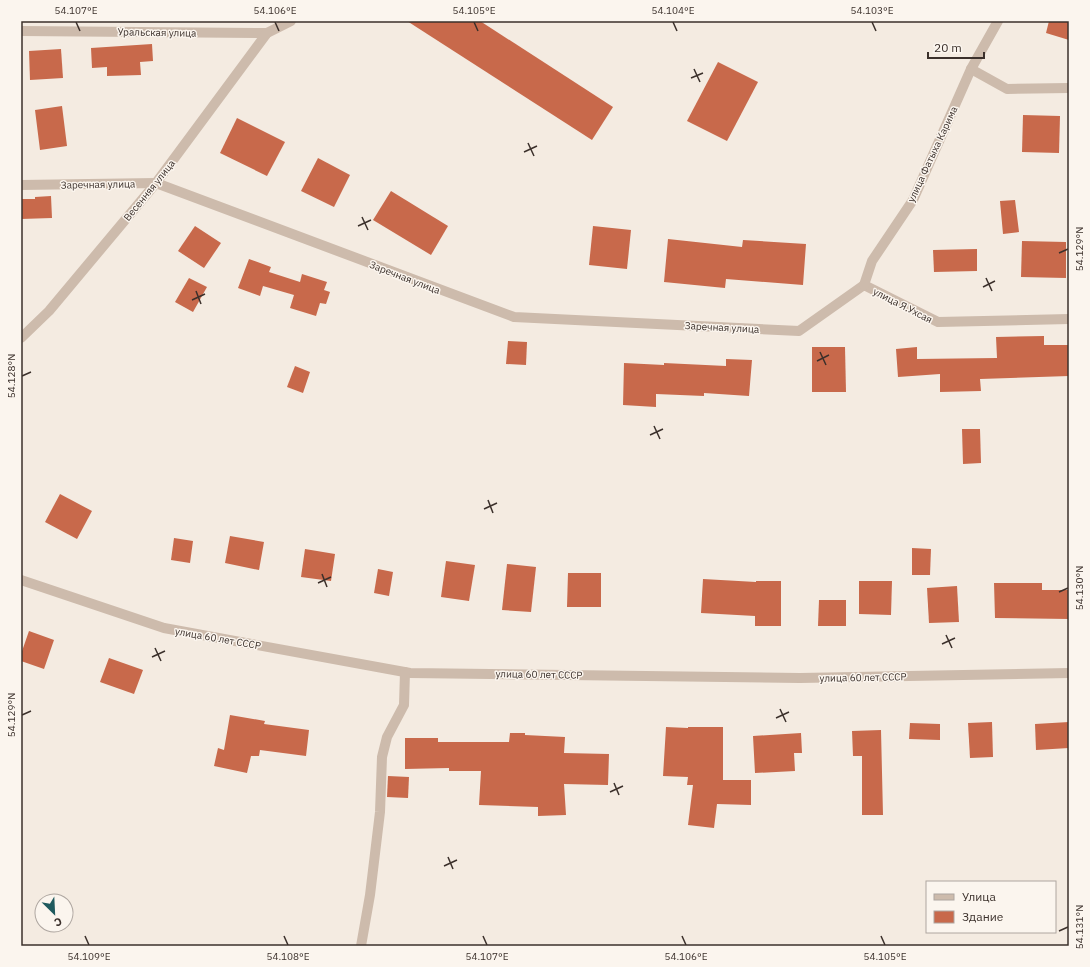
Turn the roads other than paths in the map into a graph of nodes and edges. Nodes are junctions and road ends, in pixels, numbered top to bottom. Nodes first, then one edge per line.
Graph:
1 (291, 21) edge
2 (998, 21) edge
3 (21, 31) edge
4 (267, 33) junction
5 (971, 69) junction
6 (1069, 88) edge
7 (156, 183) junction
8 (21, 185) edge
9 (864, 285) junction
10 (1069, 319) edge
11 (799, 331) joint
12 (21, 338) edge
13 (21, 580) edge
14 (405, 672) junction
15 (1069, 673) edge
16 (360, 946) edge

1 - 4 street, Уральская улица
2 - 5 street, улица Фатыха Карима
3 - 4 street, Уральская улица
4 - 7 street, Весенняя улица
5 - 6 street
5 - 9 street, улица Фатыха Карима
7 - 8 street, Заречная улица
7 - 11 street, Заречная улица
7 - 12 street, Весенняя улица
9 - 10 street, улица Я.Ухсая
9 - 11 street, улица Я.Ухсая
13 - 14 street, улица 60 лет СССР
14 - 15 street, улица 60 лет СССР
14 - 16 street

